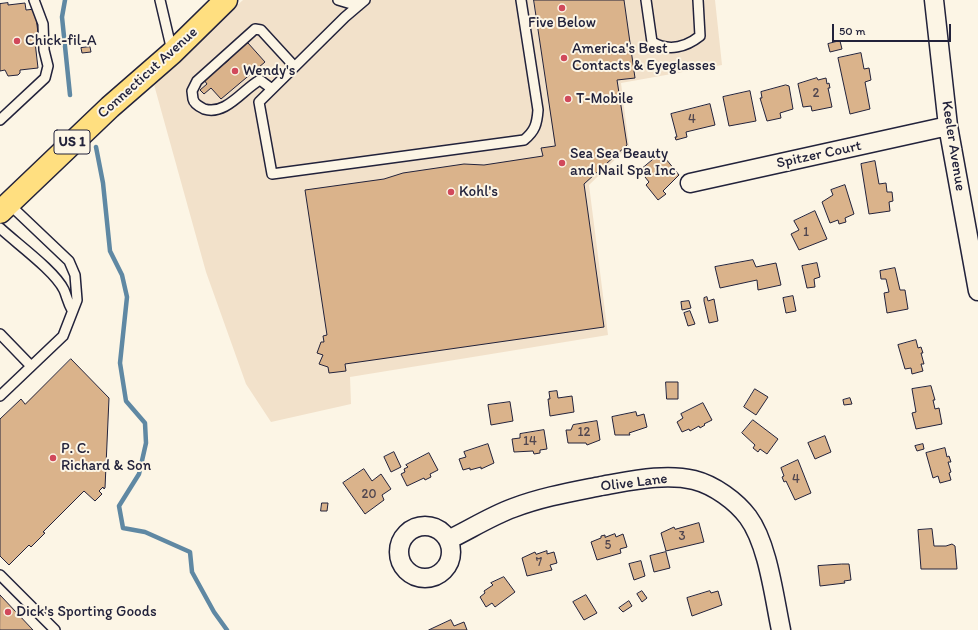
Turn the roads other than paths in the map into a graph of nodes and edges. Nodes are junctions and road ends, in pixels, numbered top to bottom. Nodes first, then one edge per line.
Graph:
1 (34, 0) edge
2 (160, 0) edge
3 (226, 0) edge
4 (338, 0) edge
5 (521, 0) edge
6 (646, 0) edge
7 (698, 0) edge
8 (934, 0) edge
9 (360, 2) edge
10 (172, 53) junction
11 (294, 66) junction
12 (272, 89) junction
13 (0, 120) edge
14 (948, 126) junction
15 (690, 183) dead end
16 (3, 204) edge
17 (0, 228) edge
18 (978, 291) edge
19 (72, 310) junction
20 (0, 334) edge
21 (31, 366) junction
22 (0, 396) edge
23 (448, 540) dead end
24 (0, 575) edge
25 (55, 630) edge
26 (781, 630) edge

1 - 13 lane
2 - 10 lane
3 - 10 main road, Connecticut Avenue / US 1
4 - 9 lane
5 - 12 lane
6 - 7 lane
8 - 14 street, Keeler Avenue
9 - 11 lane
10 - 16 main road, Connecticut Avenue / US 1
11 - 12 lane
11 - 12 lane
14 - 15 street, Spitzer Court
14 - 18 street, Keeler Avenue
16 - 19 lane
17 - 19 lane
19 - 21 lane
20 - 21 lane
21 - 22 lane
23 - 26 street, Olive Lane
24 - 25 lane

